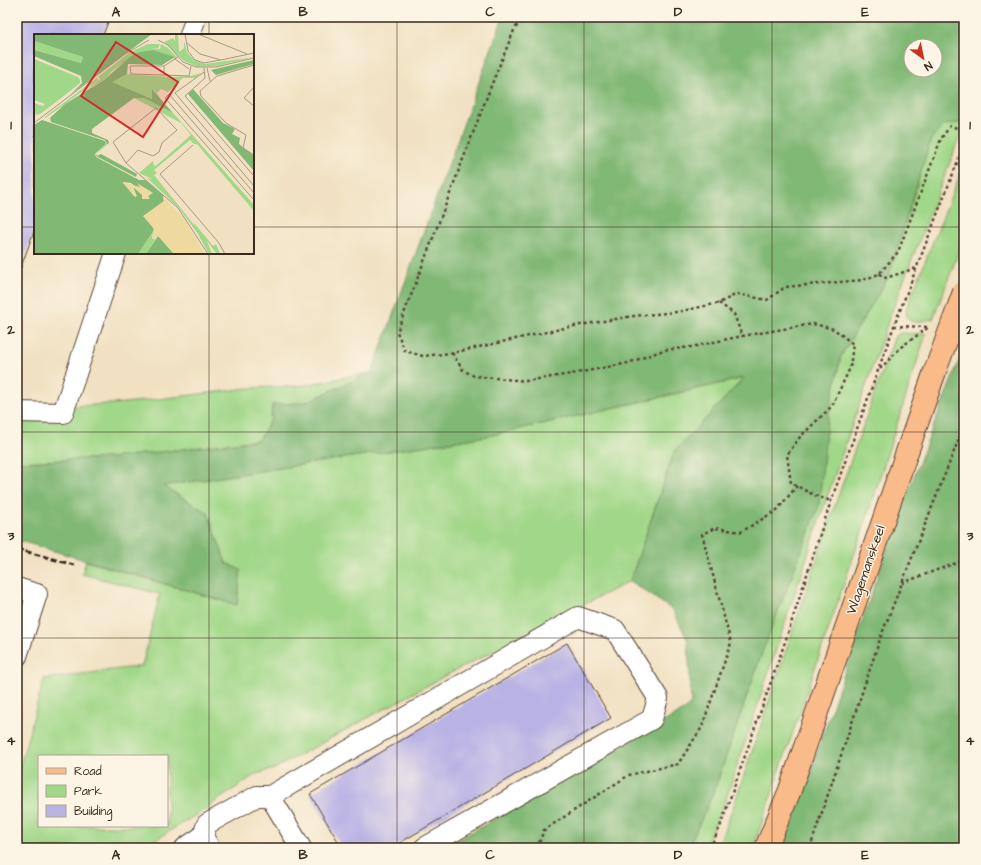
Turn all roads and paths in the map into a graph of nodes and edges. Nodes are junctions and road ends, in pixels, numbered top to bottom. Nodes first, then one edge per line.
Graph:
1 (196, 17) edge
2 (526, 17) edge
3 (190, 34) edge
4 (964, 131) edge
5 (964, 146) edge
6 (116, 254) edge
7 (916, 268) junction
8 (879, 274) junction
9 (964, 292) edge
10 (719, 303) junction
11 (929, 327) dead end
12 (742, 336) junction
13 (452, 353) junction
14 (878, 371) junction
15 (17, 412) edge
16 (964, 426) edge
17 (797, 486) junction
18 (831, 501) junction
19 (964, 560) edge
20 (901, 583) junction
21 (17, 588) edge
22 (17, 656) edge
23 (270, 796) junction
24 (206, 842) edge
25 (185, 848) edge
26 (301, 848) edge
27 (424, 848) edge
28 (537, 848) edge
29 (710, 848) edge
30 (766, 848) edge
31 (810, 848) edge

1 - 3 lane
2 - 13 path
4 - 8 path
5 - 7 path
6 - 15 lane
7 - 8 path
7 - 14 path
8 - 10 path
9 - 30 main road, Wagemanskeel, bridge
10 - 12 path
10 - 13 path
11 - 14 path
12 - 13 path
12 - 17 path
14 - 18 path
16 - 20 path
17 - 18 path
17 - 28 path
18 - 29 path
19 - 20 path
20 - 31 path
21 - 22 lane
23 - 24 lane
23 - 26 lane
23 - 27 lane
24 - 25 lane

